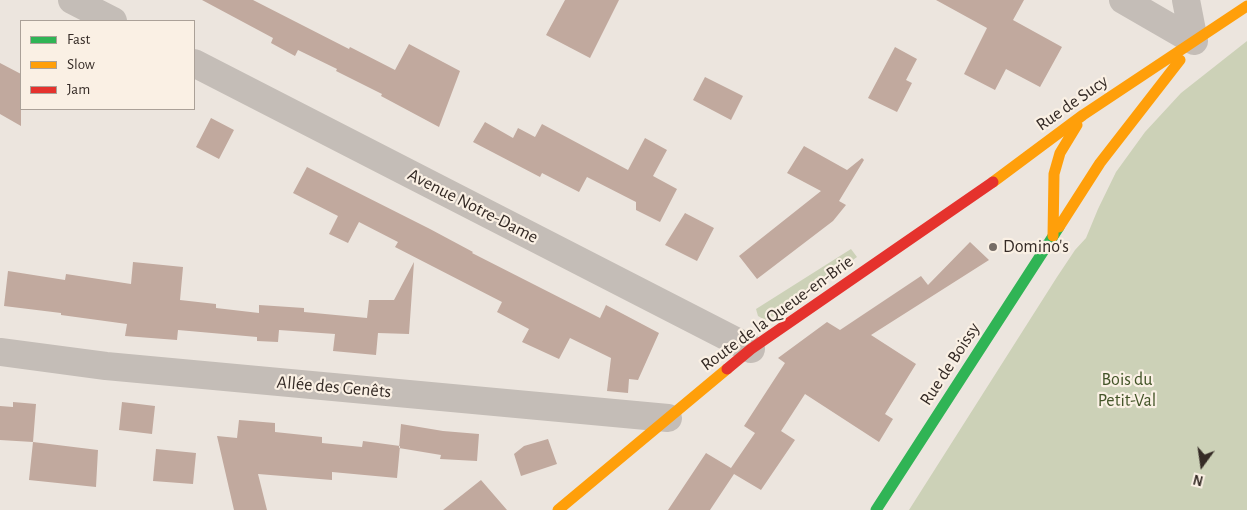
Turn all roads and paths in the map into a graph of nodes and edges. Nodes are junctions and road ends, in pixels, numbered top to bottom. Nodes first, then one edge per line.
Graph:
1 (72, 0) edge
2 (1123, 0) edge
3 (1186, 0) edge
4 (1247, 6) edge
5 (111, 20) edge
6 (1194, 41) junction
7 (195, 63) edge
8 (1083, 115) junction
9 (1100, 163) junction
10 (1082, 167) dead end
11 (1002, 176) junction
12 (1019, 176) dead end
13 (1053, 237) junction
14 (752, 349) junction
15 (0, 352) edge
16 (668, 418) junction
17 (558, 510) edge
18 (876, 510) edge

1 - 5 street
2 - 6 street
3 - 6 street
4 - 6 main road, Rue de Sucy
6 - 8 main road, Rue de Sucy
6 - 9 main road, Rue de Boissy
7 - 14 street, Avenue Notre-Dame
8 - 11 main road, Rue de Sucy
8 - 13 main road
9 - 10 main road
9 - 13 main road, Rue de Boissy
11 - 12 main road
11 - 14 main road, Route de la Queue-en-Brie
13 - 18 main road, Rue de Boissy
14 - 16 main road, Route de la Queue-en-Brie
15 - 16 street, Allée des Genêts
16 - 17 main road, Route de la Queue-en-Brie

